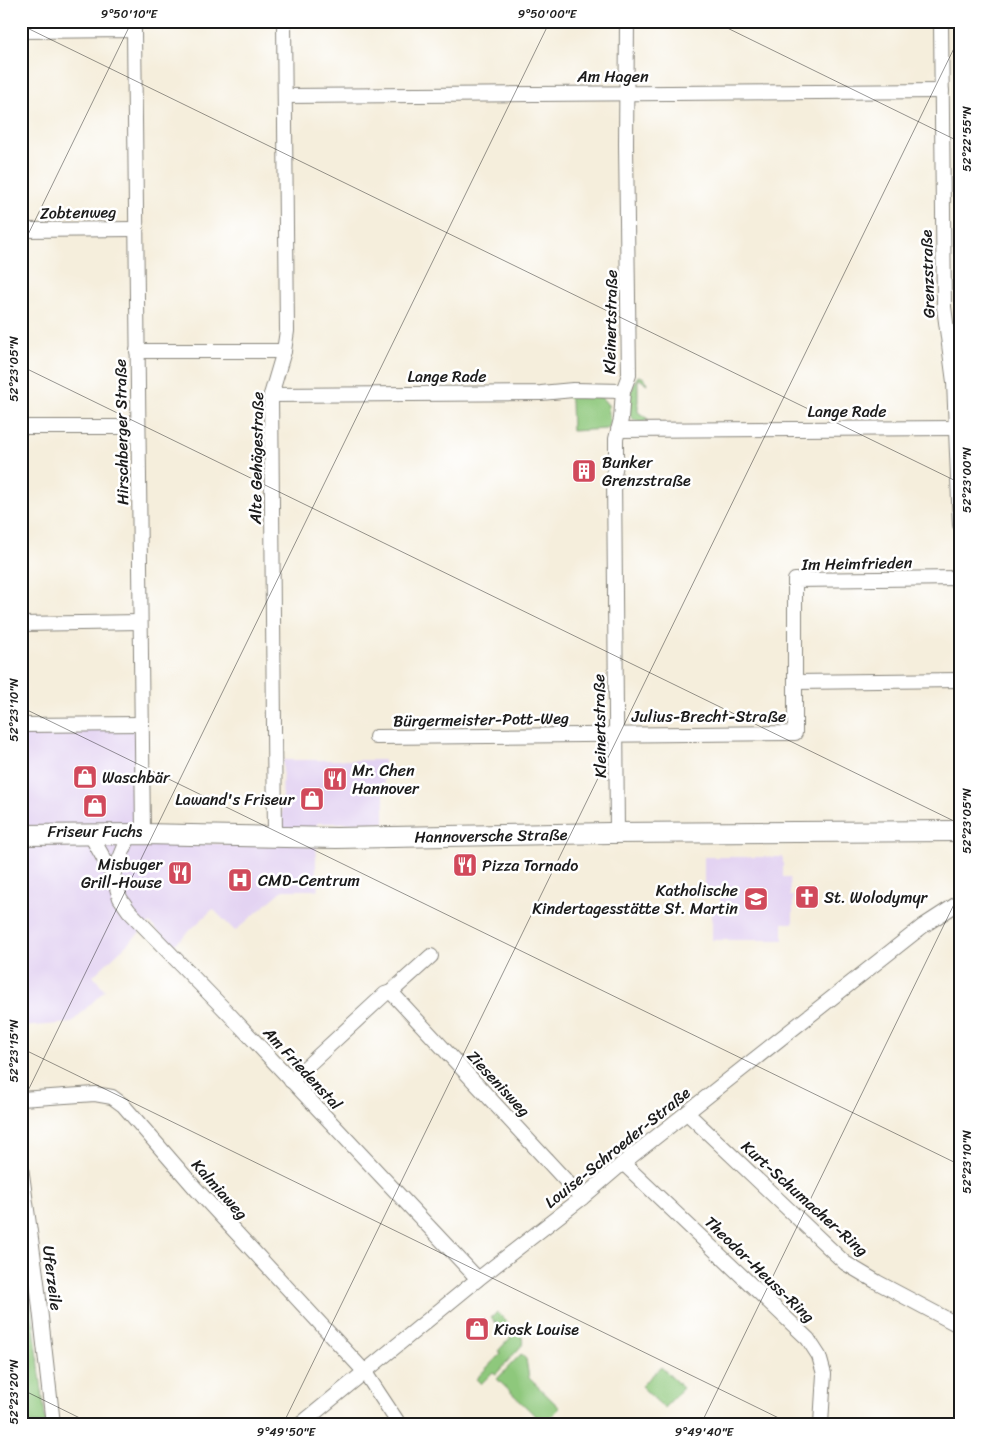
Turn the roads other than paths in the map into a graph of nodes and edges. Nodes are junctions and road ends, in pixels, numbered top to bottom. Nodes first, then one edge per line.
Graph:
1 (284, 21) edge
2 (626, 21) edge
3 (941, 21) edge
4 (21, 31) edge
5 (942, 91) junction
6 (627, 93) junction
7 (285, 96) junction
8 (136, 229) junction
9 (21, 230) edge
10 (138, 351) junction
11 (284, 351) junction
12 (623, 391) junction
13 (271, 395) junction
14 (138, 426) junction
15 (21, 427) edge
16 (956, 428) junction
17 (618, 430) junction
18 (960, 525) edge
19 (960, 578) edge
20 (140, 622) junction
21 (21, 624) edge
22 (960, 680) edge
23 (795, 682) junction
24 (142, 724) junction
25 (21, 725) edge
26 (616, 734) junction
27 (376, 738) dead end
28 (960, 831) edge
29 (617, 833) junction
30 (90, 834) junction
31 (136, 834) junction
32 (21, 835) edge
33 (275, 837) junction
34 (113, 875) junction
35 (960, 902) edge
36 (431, 956) dead end
37 (391, 992) junction
38 (290, 1081) junction
39 (21, 1100) edge
40 (687, 1113) junction
41 (623, 1163) junction
42 (21, 1167) edge
43 (582, 1198) junction
44 (478, 1279) junction
45 (960, 1326) edge
46 (364, 1371) junction
47 (53, 1424) edge
48 (301, 1424) edge
49 (398, 1424) edge
50 (821, 1424) edge

1 - 7 street, Alte Gehägestraße
2 - 6 street, Kleinertstraße
3 - 5 street, Grenzstraße
4 - 8 street, Hirschberger Straße
5 - 6 street, Am Hagen
5 - 16 street, Grenzstraße
6 - 7 street, Am Hagen
6 - 12 street, Kleinertstraße
7 - 11 street, Alte Gehägestraße
8 - 9 street, Zobtenweg
8 - 10 street, Hirschberger Straße
10 - 11 street
10 - 14 street, Hirschberger Straße
11 - 13 street, Alte Gehägestraße
12 - 13 street, Lange Rade
12 - 17 street, Kleinertstraße
13 - 33 street, Alte Gehägestraße
14 - 15 street
14 - 20 street, Hirschberger Straße
16 - 17 street, Lange Rade
16 - 18 street, Grenzstraße
17 - 26 street, Kleinertstraße
19 - 23 street, Im Heimfrieden
20 - 21 street
20 - 24 street, Hirschberger Straße
22 - 23 street
23 - 26 street, Julius-Brecht-Straße
24 - 25 street
24 - 31 street, Hirschberger Straße
26 - 27 street, Bürgermeister-Pott-Weg
26 - 29 street, Kleinertstraße
28 - 29 main road, Hannoversche Straße
29 - 33 main road, Hannoversche Straße
30 - 31 main road, Hannoversche Straße
30 - 32 main road, Hannoversche Straße
30 - 34 street, Am Friedenstal
31 - 33 main road, Hannoversche Straße
31 - 34 street
34 - 38 street, Am Friedenstal
35 - 40 street, Louise-Schroeder-Straße
36 - 37 street
37 - 38 street
37 - 43 street, Ziesenisweg
38 - 44 street, Am Friedenstal
39 - 46 street, Kalmiaweg
40 - 41 street, Louise-Schroeder-Straße
40 - 45 street, Kurt-Schumacher-Ring
41 - 43 street, Louise-Schroeder-Straße
41 - 50 street, Theodor-Heuss-Ring
42 - 47 street, Uferzeile
43 - 44 street, Louise-Schroeder-Straße
44 - 46 street, Louise-Schroeder-Straße
46 - 48 street, Louise-Schroeder-Straße
46 - 49 street

